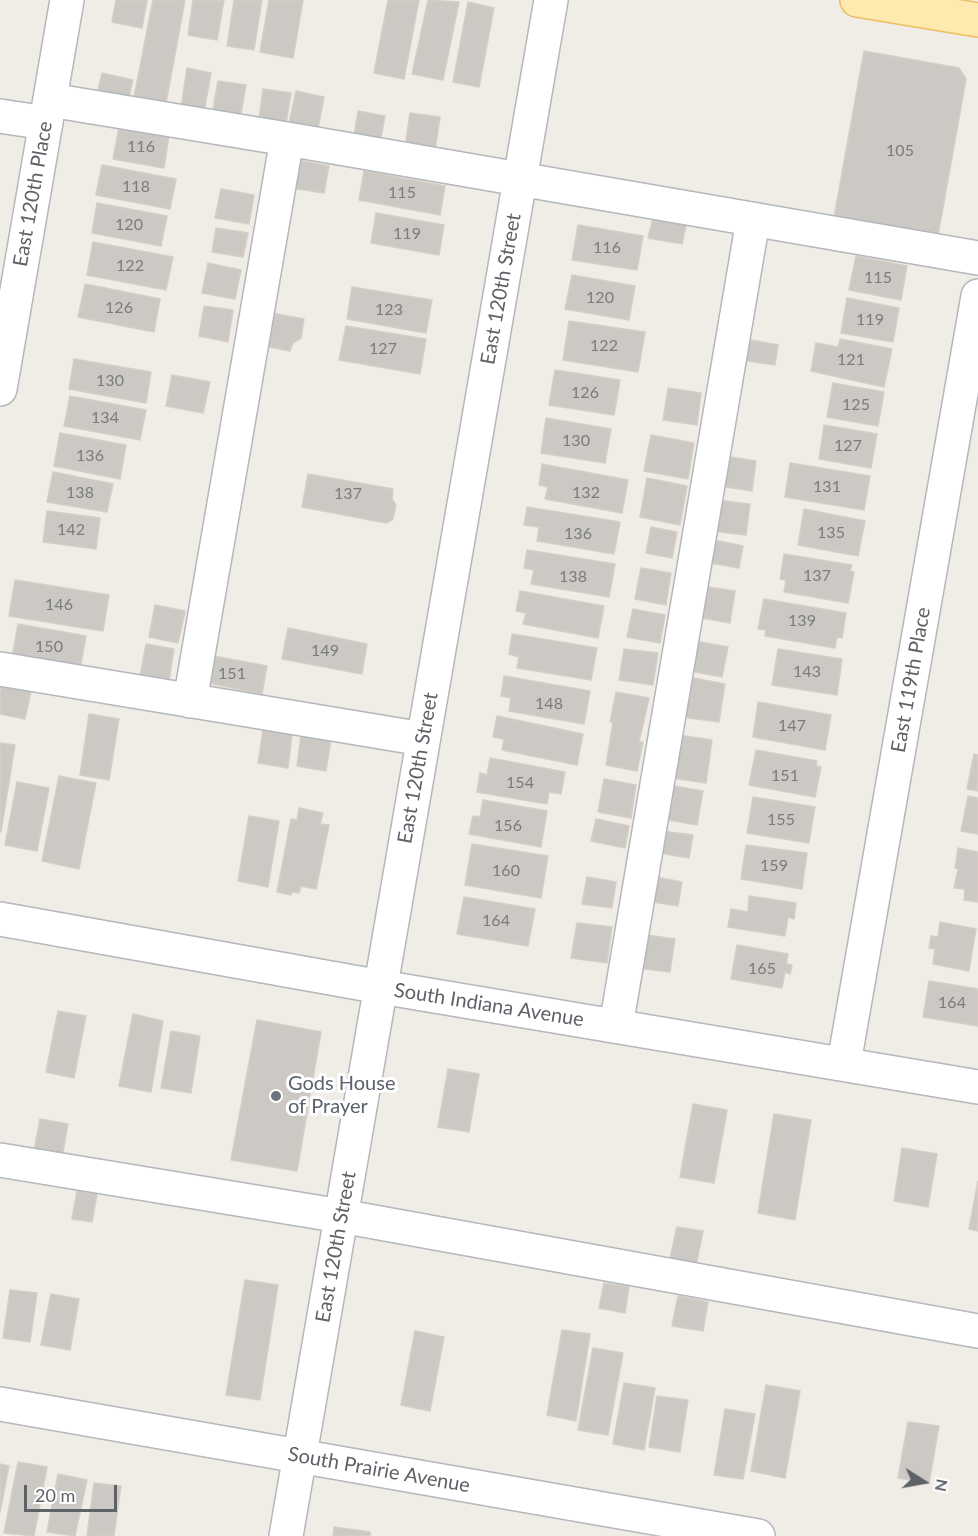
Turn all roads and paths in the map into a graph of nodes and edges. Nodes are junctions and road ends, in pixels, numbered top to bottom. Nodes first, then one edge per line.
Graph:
1 (67, 0) edge
2 (550, 0) edge
3 (857, 0) edge
4 (978, 20) edge
5 (48, 112) junction
6 (0, 116) edge
7 (287, 139) junction
8 (520, 180) junction
9 (753, 220) junction
10 (978, 258) edge
11 (978, 296) edge
12 (0, 385) edge
13 (0, 669) edge
14 (190, 701) junction
15 (423, 739) junction
16 (0, 919) edge
17 (381, 987) junction
18 (616, 1026) junction
19 (844, 1064) junction
20 (978, 1087) edge
21 (0, 1160) edge
22 (341, 1216) junction
23 (978, 1331) edge
24 (0, 1404) edge
25 (300, 1457) junction
26 (286, 1536) edge
27 (758, 1536) edge

1 - 5 street, East 120th Place
2 - 8 street, East 120th Street
3 - 4 main road
5 - 6 street
5 - 7 street
5 - 12 street, East 120th Place
7 - 8 street
7 - 14 street
8 - 9 street
8 - 15 street, East 120th Street
9 - 10 street
9 - 18 street
11 - 19 street, East 119th Place
13 - 14 street
14 - 15 street
15 - 17 street, East 120th Street
16 - 17 street, South Indiana Avenue
17 - 18 street, South Indiana Avenue
17 - 22 street, East 120th Street
18 - 19 street, South Indiana Avenue
19 - 20 street, South Indiana Avenue
21 - 22 street
22 - 23 street
22 - 25 street, East 120th Street
24 - 25 street, South Prairie Avenue
25 - 26 street, East 120th Street
25 - 27 street, South Prairie Avenue

